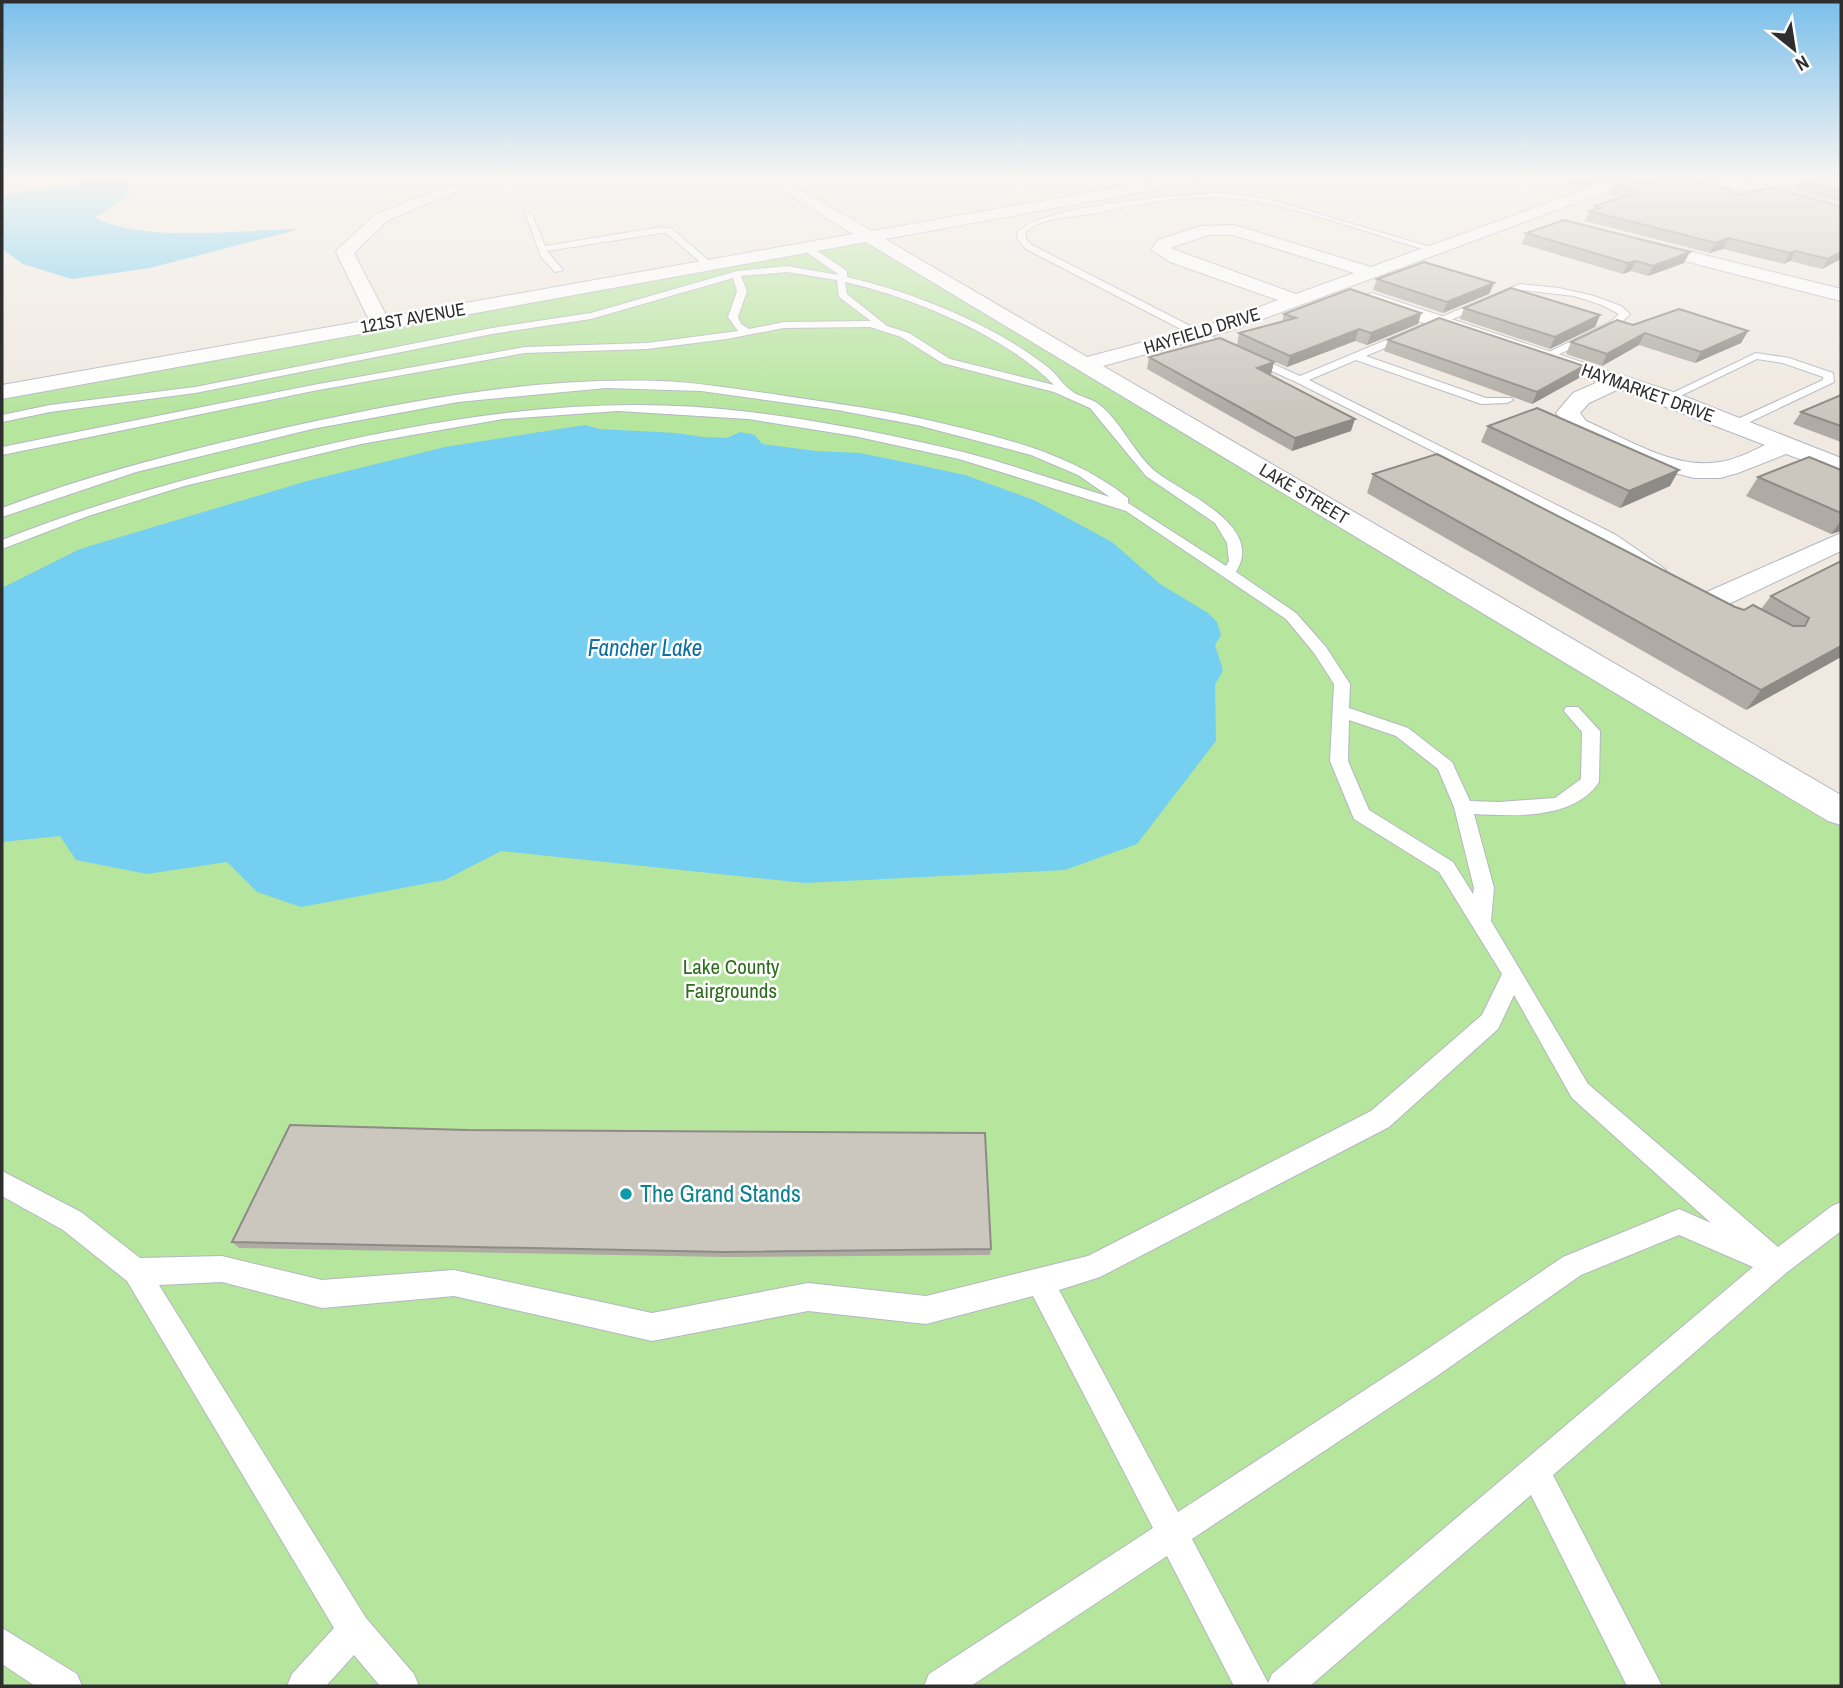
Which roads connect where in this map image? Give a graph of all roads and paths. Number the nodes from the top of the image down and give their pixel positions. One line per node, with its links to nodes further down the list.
1 (346, 255): 21 (street)
2 (544, 255): 13 (lane)
3 (697, 255): 12 (lane)
4 (761, 255): 12 (street, 121ST AVENUE)
5 (817, 255): 16 (lane)
6 (898, 255): 27 (street, LAKE STREET)
7 (1044, 255): 24 (lane)
8 (1170, 255): 19 (street)
9 (1316, 255): 14 (street)
10 (1417, 255): 14 (street, HAYFIELD DRIVE)
11 (1684, 255): 18 (street)
12 (708, 264): 21 (street, 121ST AVENUE)
13 (558, 270)
14 (1370, 272): 17 (street, HAYFIELD DRIVE)
15 (736, 276): 16 (lane); 23 (lane); 29 (lane)
16 (842, 278): 22 (lane); 34 (lane)
17 (1332, 286): 19 (street, HAYFIELD DRIVE); 20 (street, HAYMARKET DRIVE)
18 (1841, 295)
19 (1295, 300): 24 (street, HAYFIELD DRIVE)
20 (1440, 321): 25 (lane); 26 (street, HAYMARKET DRIVE); 26 (lane)
21 (381, 324): 32 (street, 121ST AVENUE)
22 (890, 330): 23 (lane); 34 (lane)
23 (747, 332): 33 (lane)
24 (1200, 335): 27 (street, HAYFIELD DRIVE); 30 (lane)
25 (1358, 357): 30 (lane); 38 (lane)
26 (1547, 357): 31 (street, HAYMARKET DRIVE)
27 (1085, 364): 56 (street, LAKE STREET)
28 (1835, 374): 37 (lane); 42 (lane)
29 (258, 377): 35 (lane); 41 (lane)
30 (1300, 380): 51 (lane)
31 (1618, 381): 37 (street, HAYMARKET DRIVE); 43 (street)
32 (2, 392)
33 (336, 394): 35 (lane); 40 (lane)
34 (1068, 394): 50 (lane)
35 (268, 397): 44 (lane)
36 (773, 397): 39 (lane); 40 (lane); 46 (lane)
37 (1668, 398): 42 (street, HAYMARKET DRIVE)
38 (1507, 400)
39 (748, 415): 46 (lane); 49 (lane)
40 (350, 417): 47 (lane)
41 (2, 419)
42 (1735, 425): 43 (street, HAYMARKET DRIVE)
43 (1786, 445): 45 (street, HAYMARKET DRIVE)
44 (2, 451)
45 (1841, 467)
46 (1131, 508): 50 (lane)
47 (2, 513)
48 (1841, 541): 52 (street)
49 (2, 545)
50 (1228, 574): 53 (lane)
51 (1670, 578)
52 (1711, 602)
53 (1341, 711): 55 (lane); 57 (lane)
54 (1572, 711): 55 (lane)
55 (1463, 807): 57 (lane)
56 (1841, 812)
57 (1479, 923): 58 (lane)
58 (1513, 974): 61 (lane); 63 (lane)
59 (2, 1183): 62 (lane)
60 (1841, 1214): 61 (lane)
61 (1777, 1264): 64 (lane); 65 (lane)
62 (136, 1272): 63 (lane); 66 (lane)
63 (1040, 1281): 65 (lane)
64 (1535, 1471): 73 (lane); 74 (lane)
65 (1173, 1534): 71 (lane); 72 (lane)
66 (354, 1630): 69 (lane); 70 (lane)
67 (2, 1645): 68 (lane)
68 (65, 1686)
69 (304, 1686)
70 (402, 1686)
71 (941, 1686)
72 (1252, 1686)
73 (1284, 1686)
74 (1645, 1686)

